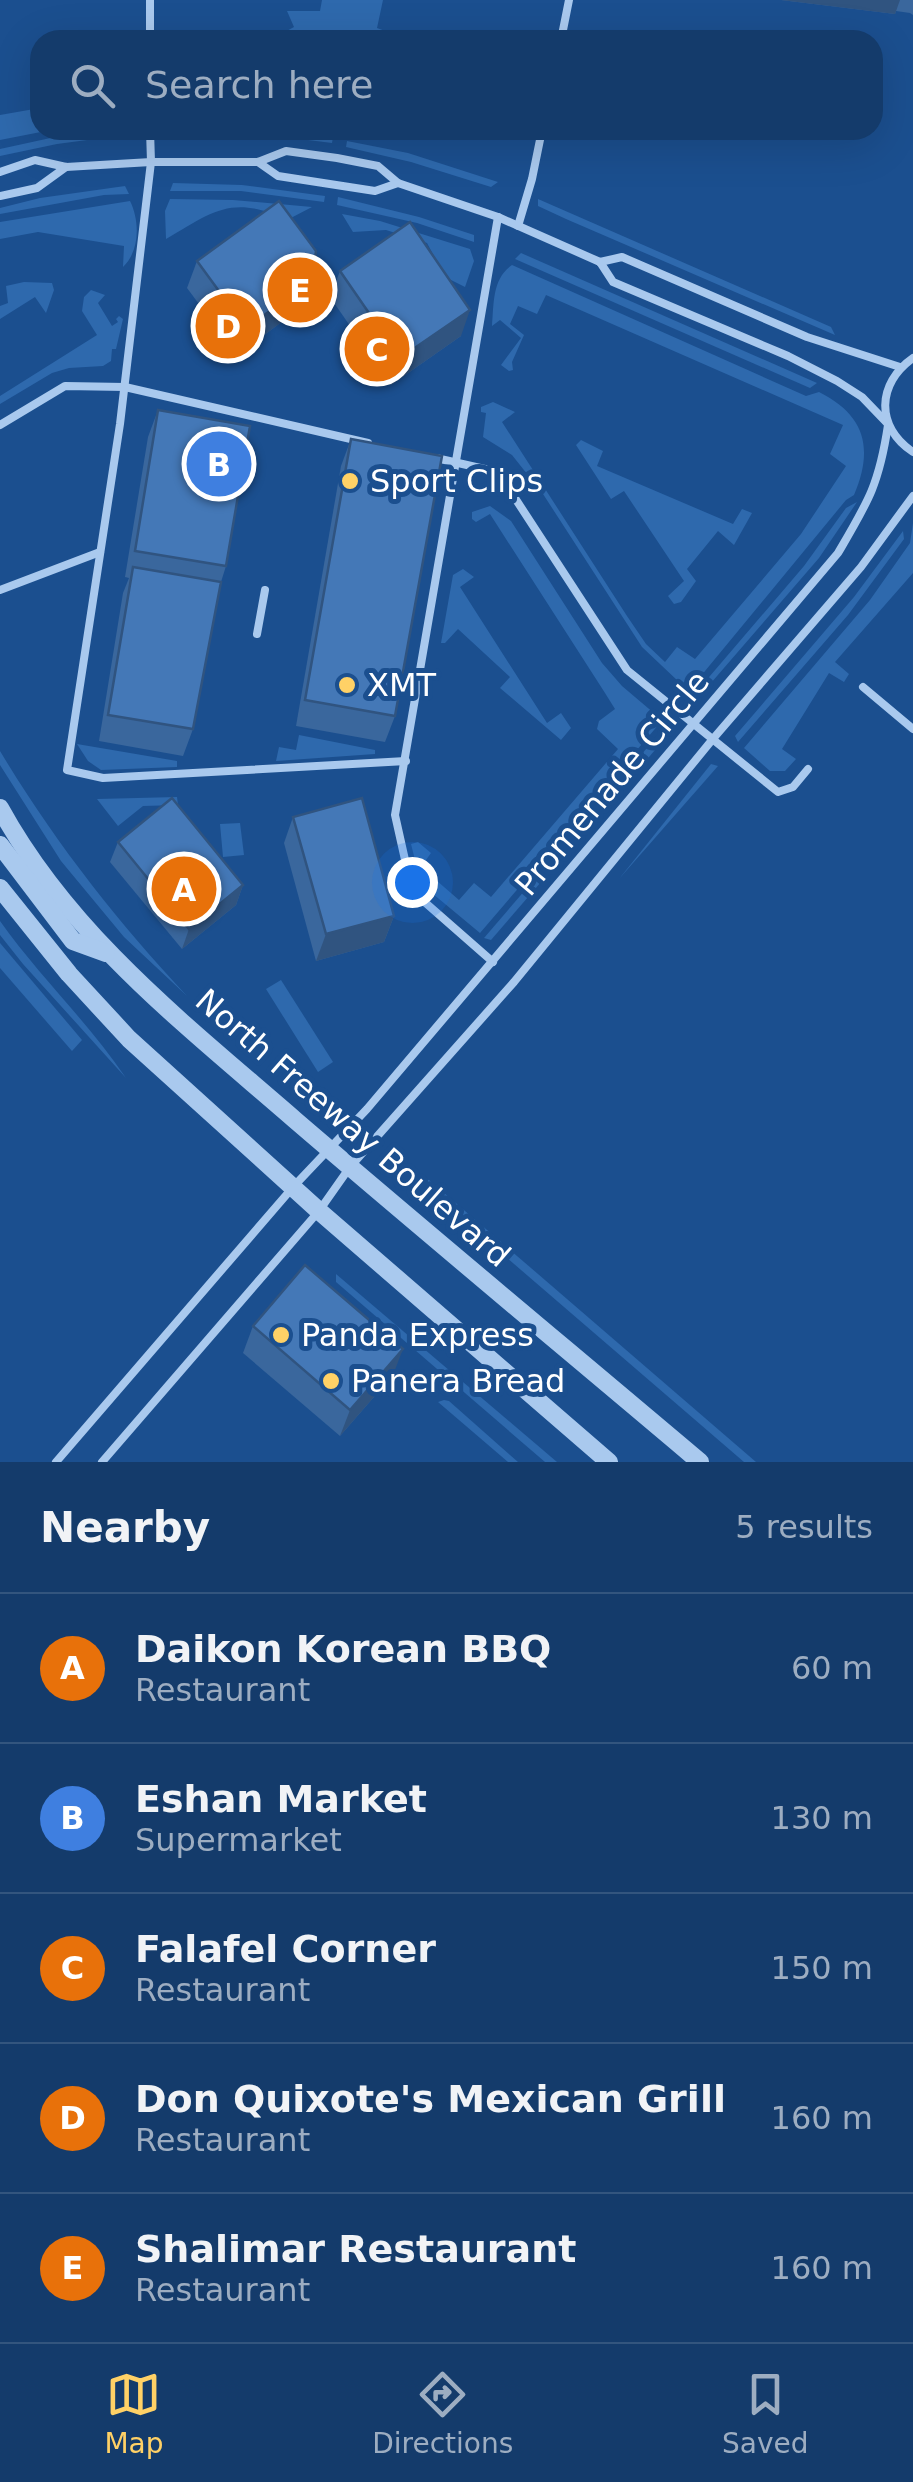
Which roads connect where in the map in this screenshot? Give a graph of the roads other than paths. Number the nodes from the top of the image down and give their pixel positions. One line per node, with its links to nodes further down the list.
1 (150, 0): 3 (lane)
2 (569, 0): 4 (lane)
3 (150, 30)
4 (562, 30)
5 (150, 140): 7 (lane)
6 (540, 140): 14 (lane)
7 (151, 162): 8 (lane); 9 (lane); 18 (lane)
8 (258, 162): 11 (lane); 11 (lane)
9 (66, 167): 10 (lane); 12 (lane)
10 (0, 172)
11 (398, 183): 13 (lane)
12 (0, 196)
13 (498, 217): 14 (lane); 24 (lane)
14 (518, 226): 15 (lane)
15 (600, 262): 17 (lane); 19 (lane)
16 (913, 358): 17 (lane)
17 (900, 367): 19 (lane, Promenade Circle)
18 (125, 386): 20 (lane); 21 (lane); 26 (lane)
19 (888, 424): 22 (lane); 31 (lane, Promenade Circle)
20 (0, 425)
21 (385, 446)
22 (913, 452)
23 (420, 454): 24 (lane)
24 (454, 462): 31 (lane); 34 (lane)
25 (913, 496): 33 (lane, Promenade Circle)
26 (100, 552): 27 (lane); 34 (lane)
27 (0, 590)
28 (264, 590): 29 (lane)
29 (257, 634)
30 (863, 687): 32 (lane)
31 (694, 725): 33 (lane); 40 (lane, Promenade Circle)
32 (913, 729)
33 (712, 740): 35 (lane); 42 (lane, Promenade Circle)
34 (406, 761): 40 (lane)
35 (808, 769)
36 (0, 808): 39 (street, North Freeway Boulevard)
37 (0, 845): 39 (street)
38 (0, 888): 43 (street)
39 (107, 954): 41 (street, North Freeway Boulevard)
40 (493, 962): 41 (lane, Promenade Circle)
41 (331, 1150): 42 (street, North Freeway Boulevard); 43 (lane, Promenade Circle)
42 (350, 1167): 44 (lane, Promenade Circle); 48 (street, North Freeway Boulevard)
43 (294, 1186): 44 (street); 45 (lane, Promenade Circle)
44 (319, 1211): 46 (lane, Promenade Circle); 47 (street)
45 (56, 1462)
46 (102, 1462)
47 (609, 1462)
48 (700, 1462)

